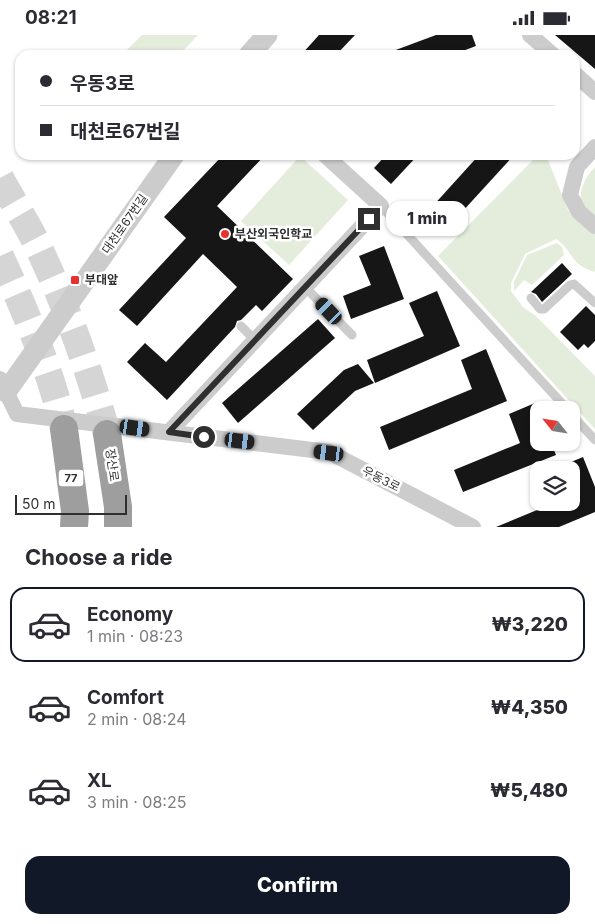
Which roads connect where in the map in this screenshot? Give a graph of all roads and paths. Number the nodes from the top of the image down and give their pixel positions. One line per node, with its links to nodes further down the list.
1 (267, 35): 3 (street)
2 (530, 35): 4 (street)
3 (254, 50)
4 (547, 50)
5 (580, 78): 6 (street)
6 (595, 92)
7 (595, 147): 11 (street)
8 (170, 160): 18 (street, 대천로67번길)
9 (331, 160): 10 (street)
10 (382, 206): 12 (street); 19 (lane)
11 (595, 227)
12 (305, 287): 16 (lane); 17 (street)
13 (531, 298): 14 (lane)
14 (595, 303)
15 (241, 326): 17 (lane)
16 (352, 335)
17 (255, 340): 22 (street)
18 (2, 388): 22 (street, 우동3로)
19 (560, 401)
20 (580, 424): 24 (lane)
21 (64, 429): 25 (highway, 77)
22 (169, 432): 27 (street, 우동3로)
23 (107, 434): 26 (highway, 장산로)
24 (595, 440)
25 (74, 527)
26 (118, 527)
27 (473, 527)

